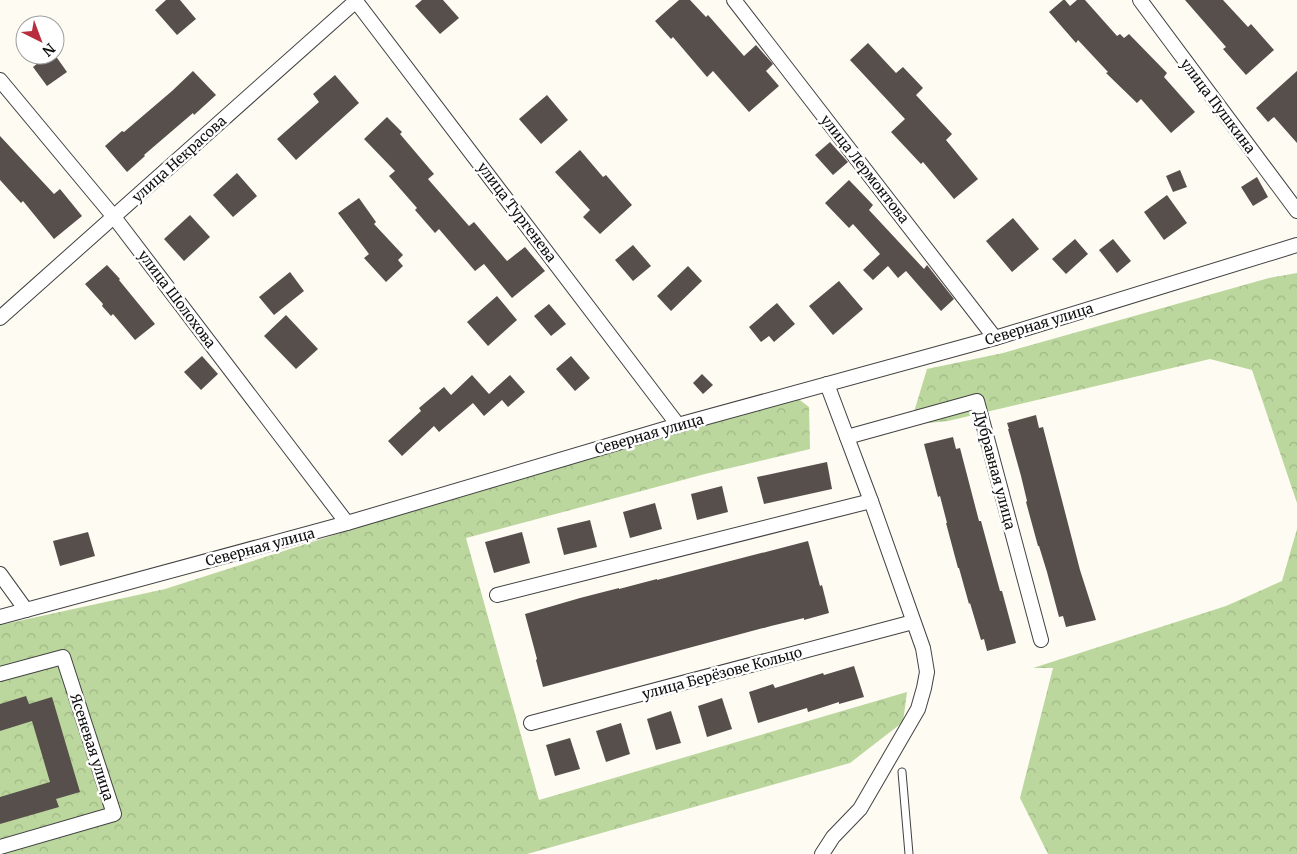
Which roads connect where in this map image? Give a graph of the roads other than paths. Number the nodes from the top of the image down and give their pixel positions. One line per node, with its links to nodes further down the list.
1 (356, 0): 6 (street, улица Некрасова); 11 (street, улица Тургенева)
2 (734, 0): 9 (street, улица Лермонтова)
3 (1140, 0): 5 (street, улица Пушкина)
4 (0, 80): 6 (street, улица Шолохова)
5 (1297, 211)
6 (114, 217): 8 (street, улица Некрасова); 14 (street, улица Шолохова)
7 (1297, 245): 9 (street, Северная улица)
8 (0, 318)
9 (995, 338): 10 (street, Северная улица)
10 (827, 384): 11 (street, Северная улица); 12 (street)
11 (678, 425): 14 (street, Северная улица)
12 (847, 437): 13 (street); 20 (street, Дубравная улица)
13 (871, 502): 16 (street); 19 (street)
14 (347, 523): 17 (street, Северная улица)
15 (0, 574): 17 (street)
16 (497, 595)
17 (26, 610): 18 (street, Северная улица)
18 (0, 617)
19 (913, 622): 22 (street, улица Берёзове Кольцо); 25 (street)
20 (1041, 640)
21 (0, 674): 24 (street, Ясеневая улица)
22 (531, 723)
23 (902, 772): 26 (lane)
24 (0, 847)
25 (822, 854)
26 (909, 854)

